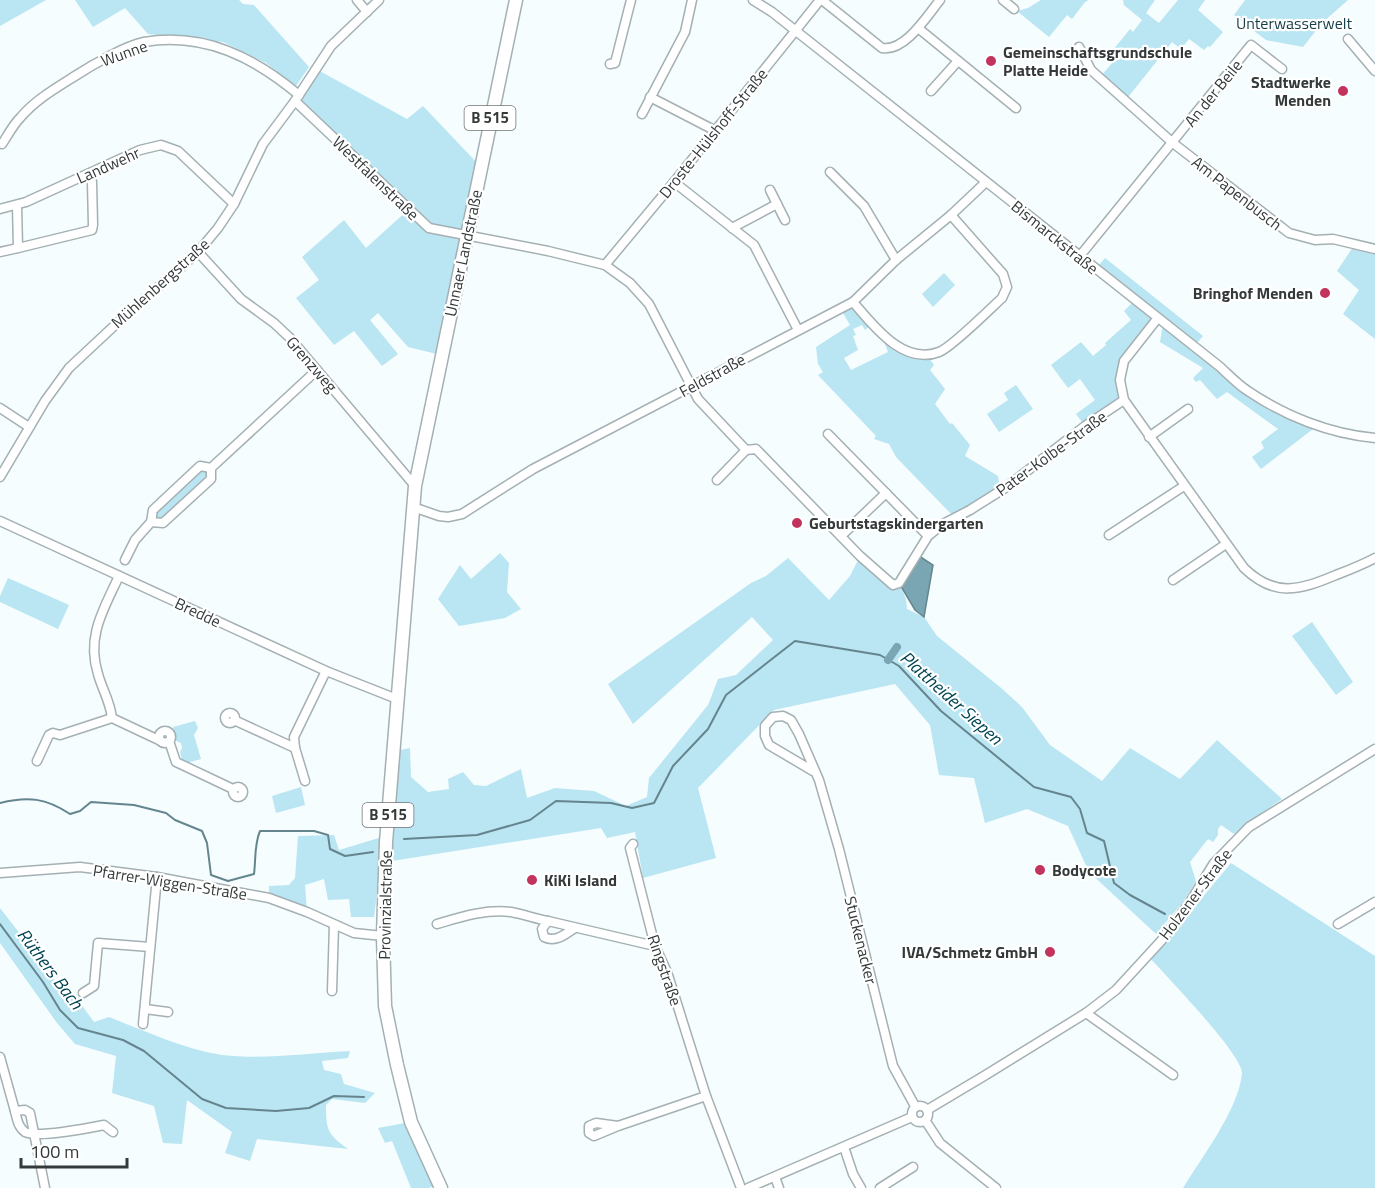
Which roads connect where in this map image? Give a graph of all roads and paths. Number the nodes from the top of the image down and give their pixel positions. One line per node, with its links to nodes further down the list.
1 (357, 0): 11 (street)
2 (379, 0): 11 (street, Mühlenbergstraße)
3 (516, 0): 40 (main road, Unnaer Landstraße / B 515)
4 (631, 0): 17 (street)
5 (692, 0): 21 (street)
6 (753, 0): 13 (street, Bismarckstraße)
7 (821, 0): 12 (street); 13 (street, Droste-Hülshoff-Straße)
8 (940, 0): 12 (street)
9 (1003, 0): 10 (street)
10 (1014, 9)
11 (367, 12): 22 (street, Mühlenbergstraße)
12 (918, 28): 16 (street)
13 (795, 30): 25 (street, Droste-Hülshoff-Straße); 31 (street, Bismarckstraße)
14 (1348, 39): 19 (street)
15 (1079, 48): 26 (street, Am Papenbusch)
16 (958, 61): 20 (street); 23 (street)
17 (610, 64)
18 (1282, 69): 26 (street, An der Beile)
19 (1375, 71)
20 (931, 91)
21 (650, 97): 24 (street); 25 (street)
22 (298, 98): 27 (street, Wunne); 33 (street, Mühlenbergstraße); 40 (street, Westfalenstraße)
23 (1016, 108)
24 (642, 114)
25 (714, 130): 30 (street, Droste-Hülshoff-Straße)
26 (1173, 143): 42 (street, Am Papenbusch); 45 (street)
27 (2, 144)
28 (830, 172): 46 (street)
29 (90, 173): 33 (street, Landwehr); 35 (street, Landwehr); 41 (street)
30 (675, 182): 39 (street); 47 (street, Droste-Hülshoff-Straße)
31 (986, 182): 37 (street, Feldstraße); 45 (street, Bismarckstraße)
32 (770, 190): 34 (street)
33 (234, 204): 44 (street, Mühlenbergstraße)
34 (777, 204): 38 (street); 39 (street)
35 (17, 206): 36 (street, Landwehr); 41 (street)
36 (0, 209)
37 (951, 215): 46 (street, Feldstraße); 48 (street)
38 (785, 220)
39 (732, 228): 50 (street)
40 (467, 236): 47 (street, Pater-Kolbe-Straße); 64 (main road, Unnaer Landstraße / B 515)
41 (18, 248): 43 (street)
42 (1375, 249)
43 (0, 252)
44 (198, 252): 51 (street, Grenzweg); 56 (street, Mühlenbergstraße)
45 (1079, 257): 49 (street, Bismarckstraße)
46 (896, 260): 48 (street, Feldstraße)
47 (605, 265): 52 (street, Pater-Kolbe-Straße)
48 (853, 302): 50 (street, Feldstraße)
49 (1157, 319): 53 (street); 59 (street, Bismarckstraße)
50 (798, 330): 52 (street, Feldstraße)
51 (317, 370): 61 (street); 64 (street, Grenzweg)
52 (691, 387): 60 (street, Pater-Kolbe-Straße); 67 (street, Feldstraße)
53 (1124, 400): 58 (street); 72 (street, Pater-Kolbe-Straße)
54 (0, 408): 56 (street)
55 (1188, 409): 58 (street)
56 (29, 427): 62 (street, Mühlenbergstraße)
57 (828, 434): 66 (street)
58 (1149, 437): 65 (street)
59 (1375, 438)
60 (746, 450): 63 (street); 71 (street, Pater-Kolbe-Straße)
61 (211, 468): 69 (street); 69 (street)
62 (0, 477)
63 (717, 480)
64 (415, 486): 67 (main road, Unnaer Landstraße / B 515)
65 (1184, 486): 70 (street); 73 (street)
66 (886, 493): 71 (street); 72 (street)
67 (413, 507): 79 (main road, Provinzialstraße / B 515)
68 (0, 521): 76 (street, Bredde)
69 (151, 522): 75 (street)
70 (1109, 535)
71 (841, 536): 72 (street, Pater-Kolbe-Straße)
72 (928, 536)
73 (1226, 544): 74 (street); 77 (street)
74 (1375, 558)
75 (125, 560)
76 (119, 576): 78 (street, Bredde); 80 (street)
77 (1173, 580)
78 (326, 671): 79 (street, Bredde); 82 (street)
79 (397, 699): 97 (main road, Provinzialstraße / B 515)
80 (112, 718): 84 (street); 87 (street)
81 (234, 720): 82 (street)
82 (295, 748): 86 (street)
83 (1375, 750): 104 (street, Holzener Straße)
84 (37, 761)
85 (813, 771): 85 (street, Stuckenacker); 109 (street, Stuckenacker)
86 (305, 781)
87 (233, 789)
88 (633, 844): 98 (street, Ringstraße)
89 (0, 873): 90 (street, Pfarrer-Wiggen-Straße)
90 (157, 876): 95 (street, Pfarrer-Wiggen-Straße); 99 (street)
91 (1375, 902): 94 (street)
92 (548, 921): 93 (street); 96 (street); 96 (street)
93 (437, 924)
94 (1338, 924)
95 (334, 925): 97 (street, Pfarrer-Wiggen-Straße); 100 (street)
96 (575, 928): 98 (street)
97 (383, 936): 120 (main road, Provinzialstraße / B 515)
98 (655, 946): 108 (street, Ringstraße)
99 (150, 947): 101 (street); 102 (street)
100 (332, 991)
101 (83, 993)
102 (145, 1009): 103 (street); 105 (street)
103 (168, 1012)
104 (1086, 1013): 107 (street); 110 (street, Holzener Straße)
105 (143, 1024)
106 (0, 1057): 111 (street)
107 (1173, 1075)
108 (706, 1096): 114 (street); 122 (street, Ringstraße)
109 (915, 1106): 110 (street); 112 (street)
110 (927, 1110): 113 (street)
111 (15, 1112): 116 (street); 116 (street)
112 (912, 1117): 113 (street); 117 (street)
113 (925, 1120): 127 (street)
114 (618, 1126)
115 (113, 1131): 116 (street)
116 (35, 1135): 121 (street)
117 (844, 1147): 119 (street); 125 (street)
118 (913, 1167): 126 (street)
119 (775, 1177): 123 (street); 124 (street)
120 (436, 1187)
121 (45, 1188)
122 (741, 1188)
123 (748, 1188)
124 (779, 1188)
125 (861, 1188)
126 (880, 1188)
127 (996, 1188)

